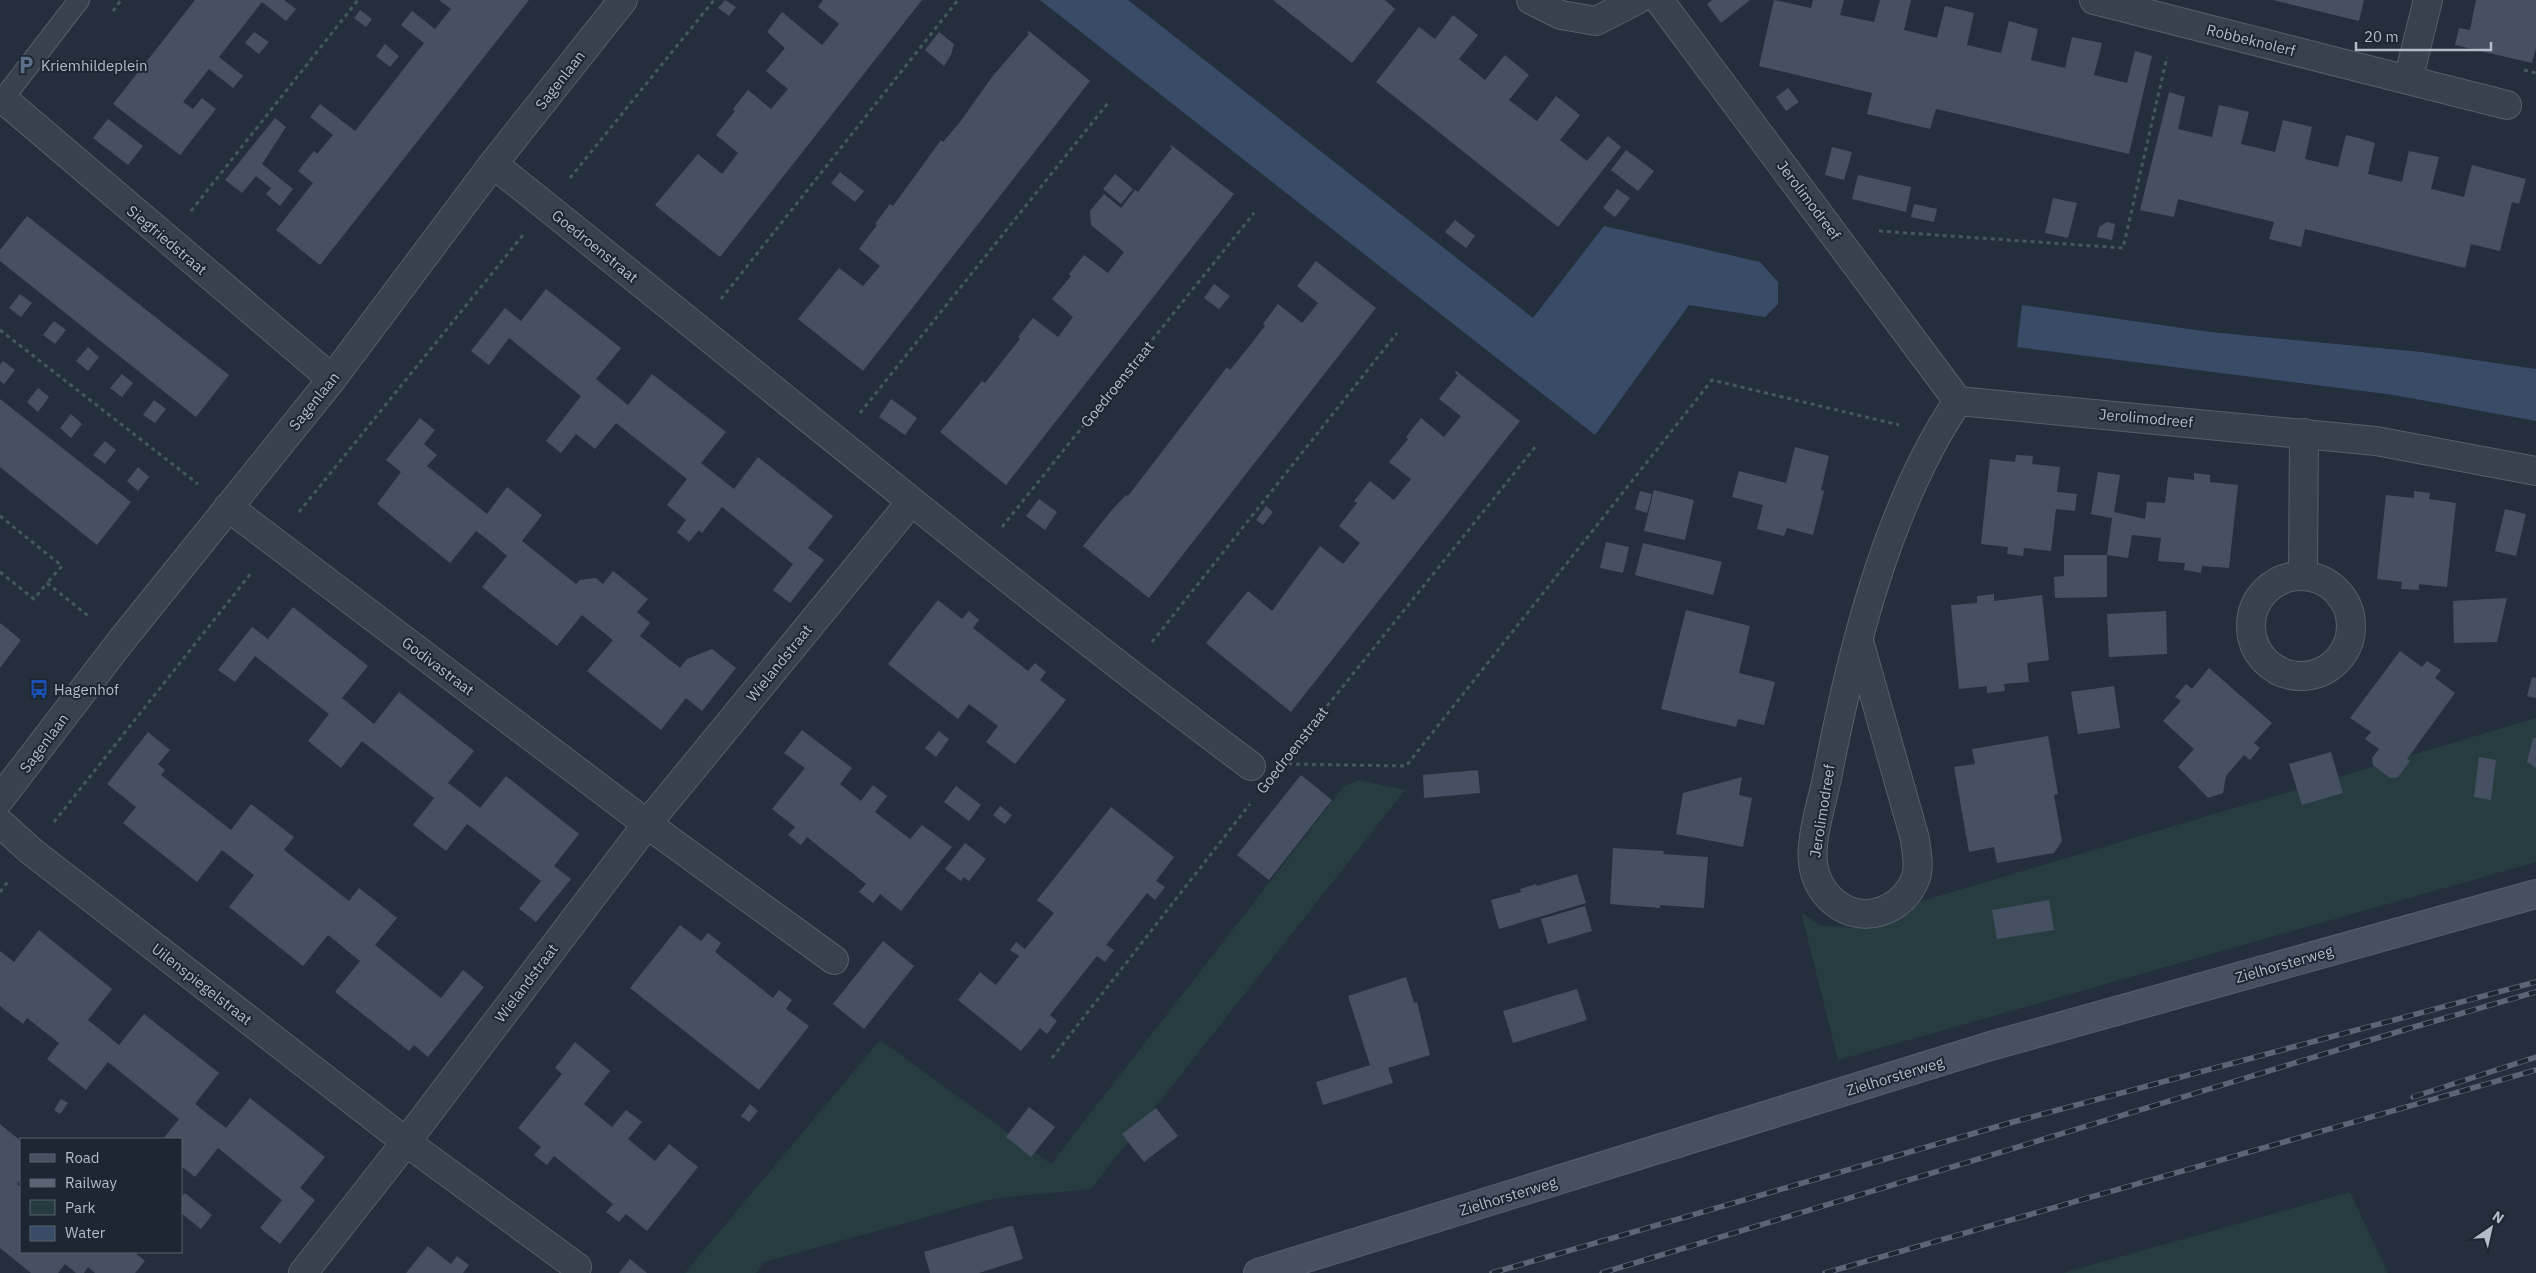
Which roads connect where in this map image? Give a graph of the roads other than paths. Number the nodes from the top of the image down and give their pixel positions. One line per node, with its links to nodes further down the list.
1 (79, 0): 9 (lane)
2 (623, 0): 11 (street, Sagenlaan)
3 (1531, 0): 4 (street)
4 (1637, 0)
5 (1659, 0): 13 (street, Jerolimodreef)
6 (2094, 0): 8 (street, Robbeknolerf)
7 (2428, 0): 8 (street)
8 (2408, 80): 10 (street, Robbeknolerf)
9 (1, 98): 12 (street, Siegfriedstraat)
10 (2507, 106)
11 (494, 164): 12 (street, Sagenlaan); 16 (street, Goedroenstraat)
12 (332, 379): 17 (street, Sagenlaan)
13 (1958, 401): 14 (street, Jerolimodreef); 19 (street, Jerolimodreef)
14 (2304, 433): 15 (street, Jerolimodreef); 18 (street)
15 (2536, 471)
16 (911, 502): 20 (street, Goedroenstraat); 23 (street, Wielandstraat)
17 (228, 508): 21 (street, Sagenlaan); 23 (street, Godivastraat)
18 (2303, 576)
19 (1859, 641): 19 (street, Jerolimodreef)
20 (1251, 766)
21 (0, 799)
22 (0, 823): 26 (street, Uilenspiegelstraat)
23 (647, 824): 25 (street); 26 (street, Wielandstraat)
24 (2536, 894): 29 (main road, Zielhorsterweg)
25 (834, 960)
26 (406, 1142): 27 (street); 28 (street, Wielandstraat)
27 (577, 1267)
28 (303, 1273)
29 (1258, 1273)

